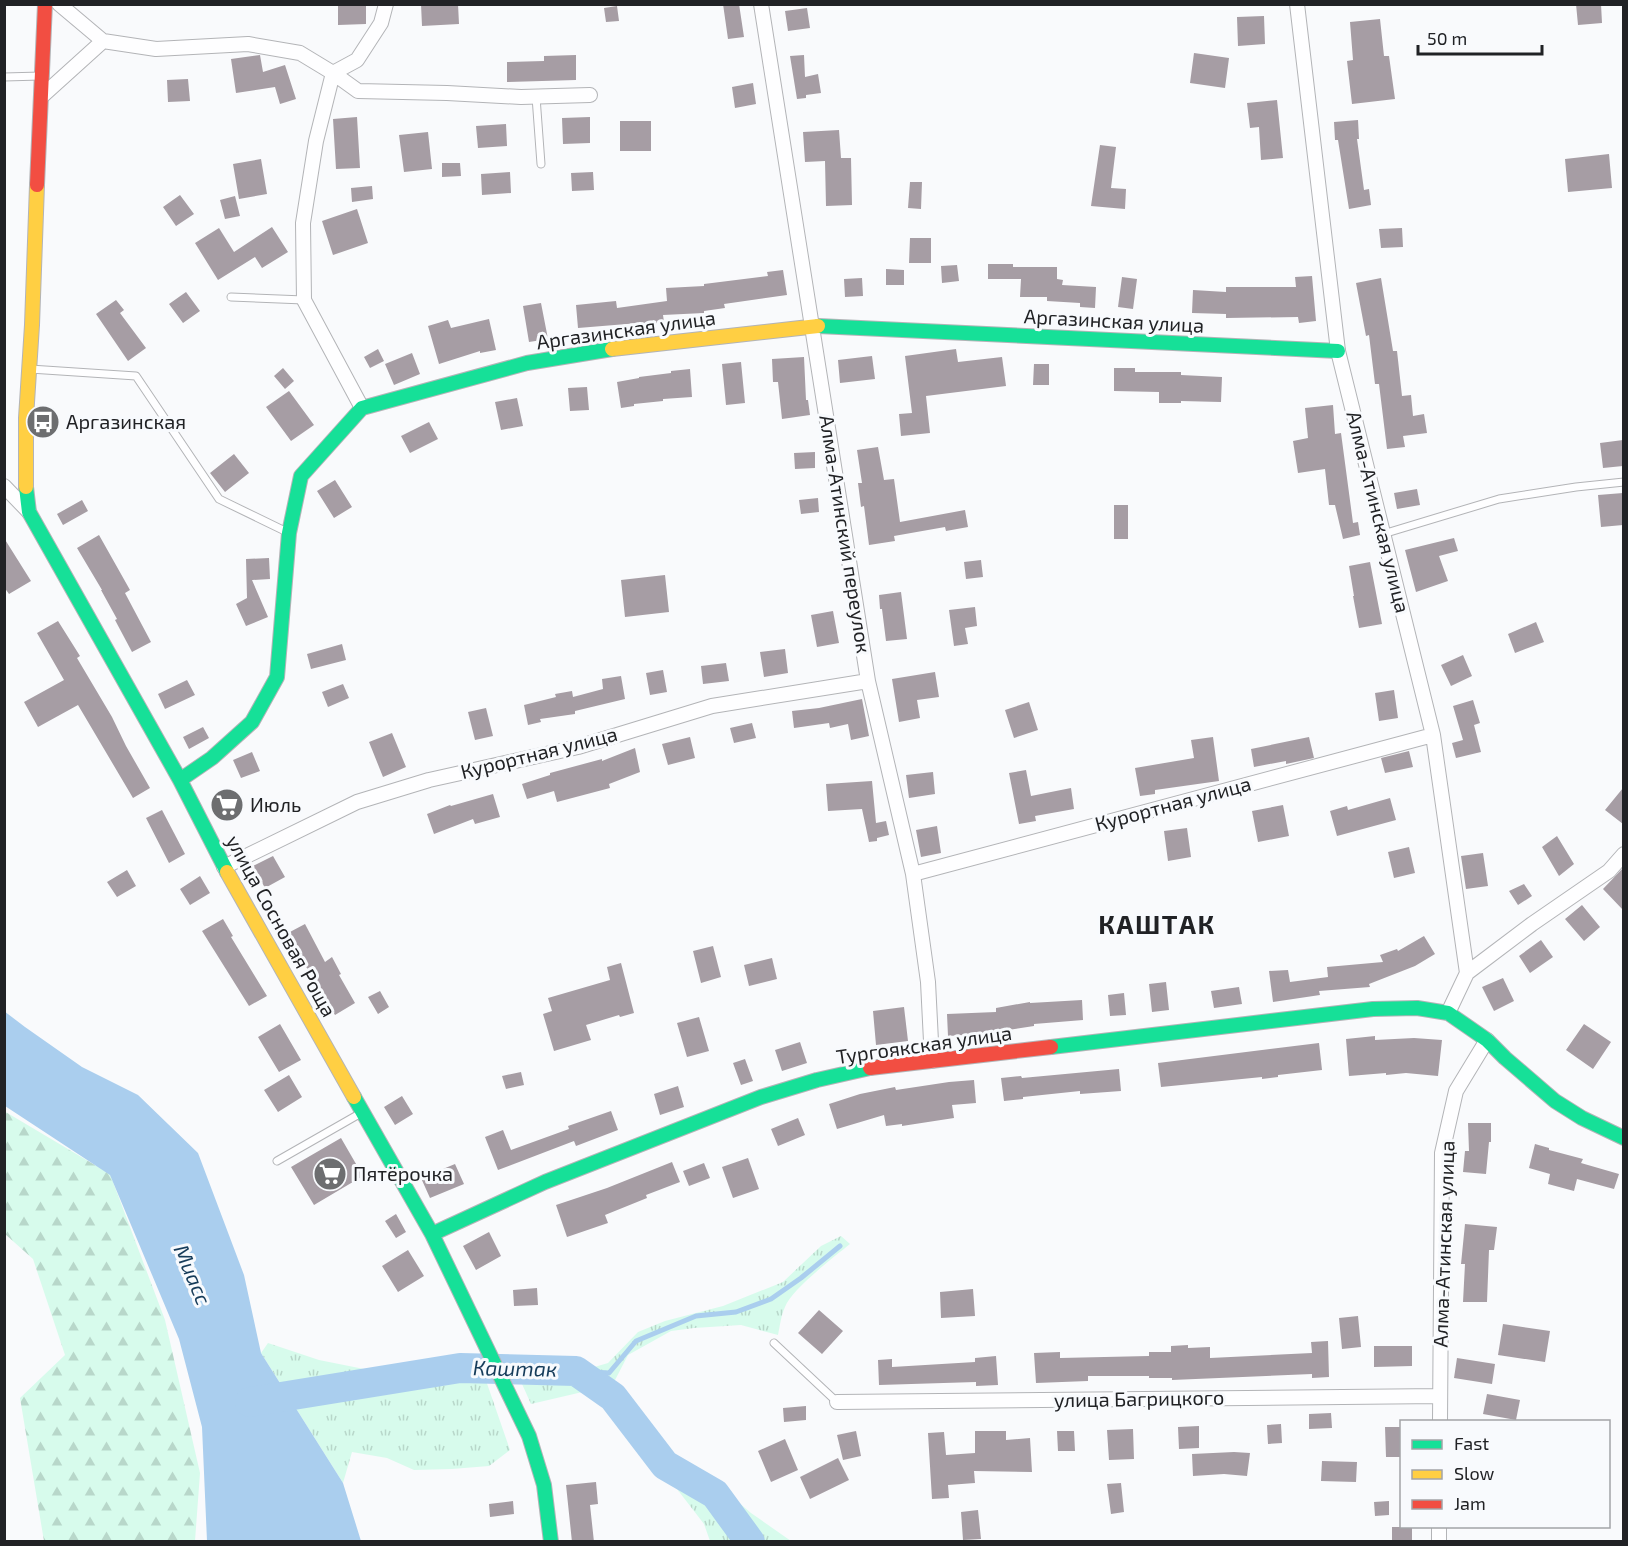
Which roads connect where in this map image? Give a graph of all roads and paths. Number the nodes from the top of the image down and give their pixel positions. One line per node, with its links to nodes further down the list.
1 (45, 4): 8 (main road, улица Сосновая Роща)
2 (59, 4): 6 (street)
3 (386, 4): 7 (street)
4 (761, 4): 16 (street, Алма-Атинский переулок)
5 (1297, 4): 17 (street, Алма-Атинская улица)
6 (103, 41): 7 (street); 11 (street)
7 (333, 74): 12 (street); 15 (street)
8 (41, 76): 9 (lane); 11 (main road, улица Сосновая Роща)
9 (4, 77)
10 (590, 95): 12 (street)
11 (41, 97): 18 (main road, улица Сосновая Роща)
12 (536, 97): 13 (lane)
13 (542, 164)
14 (231, 297): 15 (lane)
15 (304, 300): 19 (street)
16 (813, 326): 17 (main road, Аргазинская улица); 19 (main road, Аргазинская улица); 25 (street, Алма-Атинский переулок)
17 (1338, 351): 24 (street, Алма-Атинская улица)
18 (30, 369): 22 (main road, улица Сосновая Роща); 23 (lane)
19 (362, 408): 23 (main road)
20 (1623, 482): 24 (lane)
21 (4, 486): 22 (street)
22 (29, 512): 27 (main road, улица Сосновая Роща)
23 (289, 533): 27 (main road)
24 (1383, 534): 26 (street, Алма-Атинская улица)
25 (868, 681): 29 (street, Курортная улица); 30 (street, Алма-Атинский переулок)
26 (1433, 735): 30 (street, Курортная улица); 31 (street, Алма-Атинская улица)
27 (180, 780): 29 (main road, улица Сосновая Роща)
28 (1623, 854): 31 (street)
29 (224, 867): 35 (main road, улица Сосновая Роща)
30 (913, 874): 34 (street, Алма-Атинский переулок)
31 (1467, 973): 32 (street)
32 (1448, 1013): 33 (main road); 34 (main road, Тургоякская улица)
33 (1487, 1040): 36 (main road); 40 (street, Алма-Атинская улица)
34 (932, 1061): 38 (main road, Тургоякская улица)
35 (363, 1112): 37 (lane); 38 (main road, улица Сосновая Роща)
36 (1623, 1138)
37 (277, 1161)
38 (432, 1234): 43 (main road, улица Сосновая Роща)
39 (774, 1343): 41 (lane)
40 (1440, 1396): 41 (street, улица Багрицкого); 42 (street, Алма-Атинская улица)
41 (837, 1402)
42 (1440, 1420)
43 (551, 1542)

